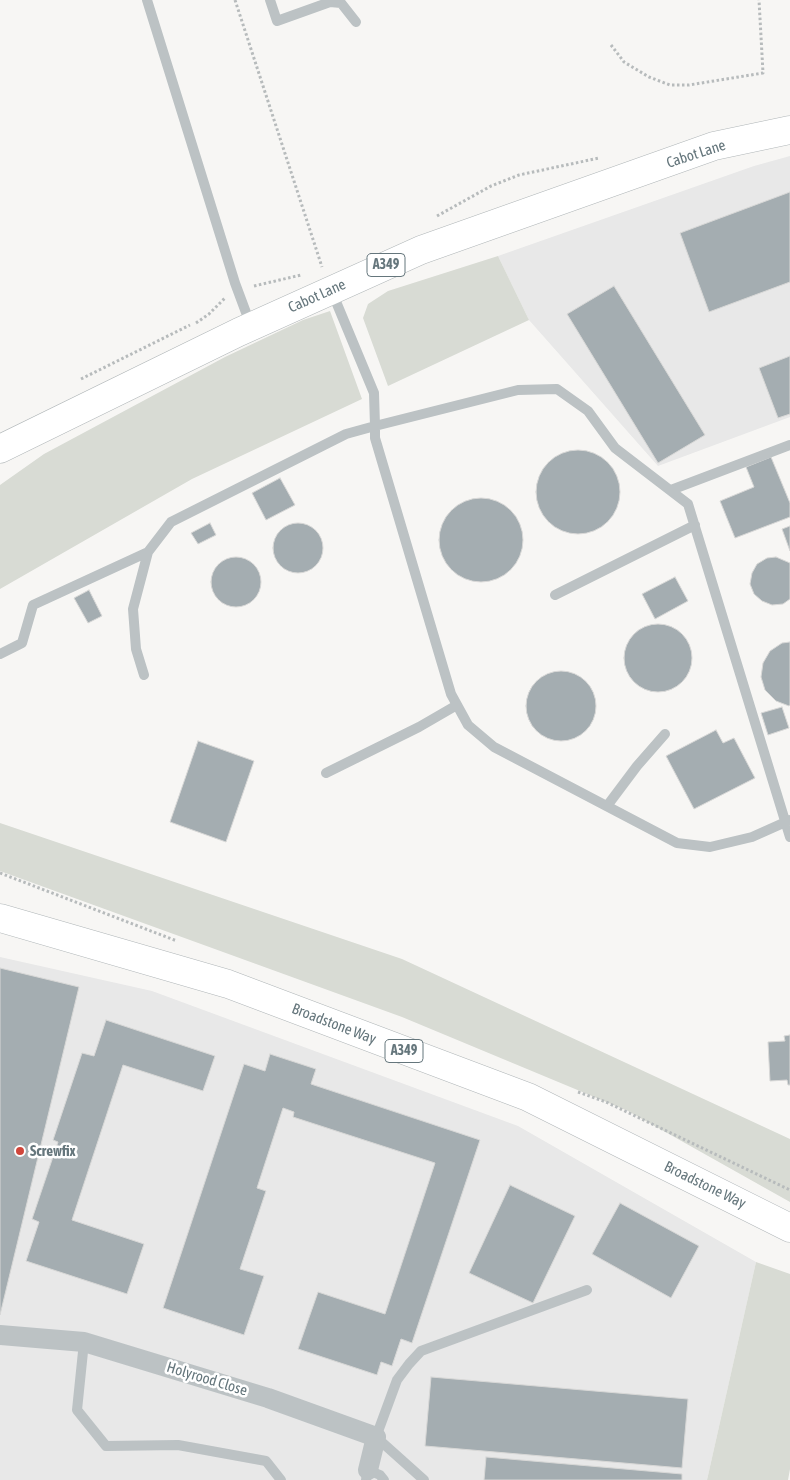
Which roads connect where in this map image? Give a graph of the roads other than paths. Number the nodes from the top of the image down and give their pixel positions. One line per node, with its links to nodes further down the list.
1 (147, 0): 7 (lane)
2 (270, 0): 3 (lane)
3 (330, 1): 4 (lane)
4 (356, 22)
5 (790, 130): 6 (main road, Cabot Lane / A349)
6 (323, 276): 7 (main road, Cabot Lane / A349); 8 (lane)
7 (251, 327): 10 (main road, Cabot Lane / A349)
8 (375, 426): 11 (lane); 13 (lane); 17 (lane)
9 (790, 444): 11 (lane)
10 (0, 449)
11 (671, 490): 12 (lane)
12 (695, 525): 14 (lane); 21 (lane)
13 (148, 552): 15 (lane); 16 (lane)
14 (555, 594)
15 (0, 654)
16 (144, 675)
17 (457, 705): 19 (lane); 20 (lane)
18 (665, 734): 20 (lane)
19 (326, 773)
20 (607, 806): 21 (lane)
21 (788, 821): 22 (lane)
22 (790, 838)
23 (0, 918): 24 (main road, Broadstone Way / A349)
24 (790, 1228)
25 (587, 1290): 28 (lane)
26 (0, 1335): 27 (street, Holyrood Close)
27 (84, 1342): 28 (street, Holyrood Close); 30 (lane)
28 (376, 1437): 29 (street); 31 (lane)
29 (373, 1477)
30 (281, 1480)
31 (424, 1480)

